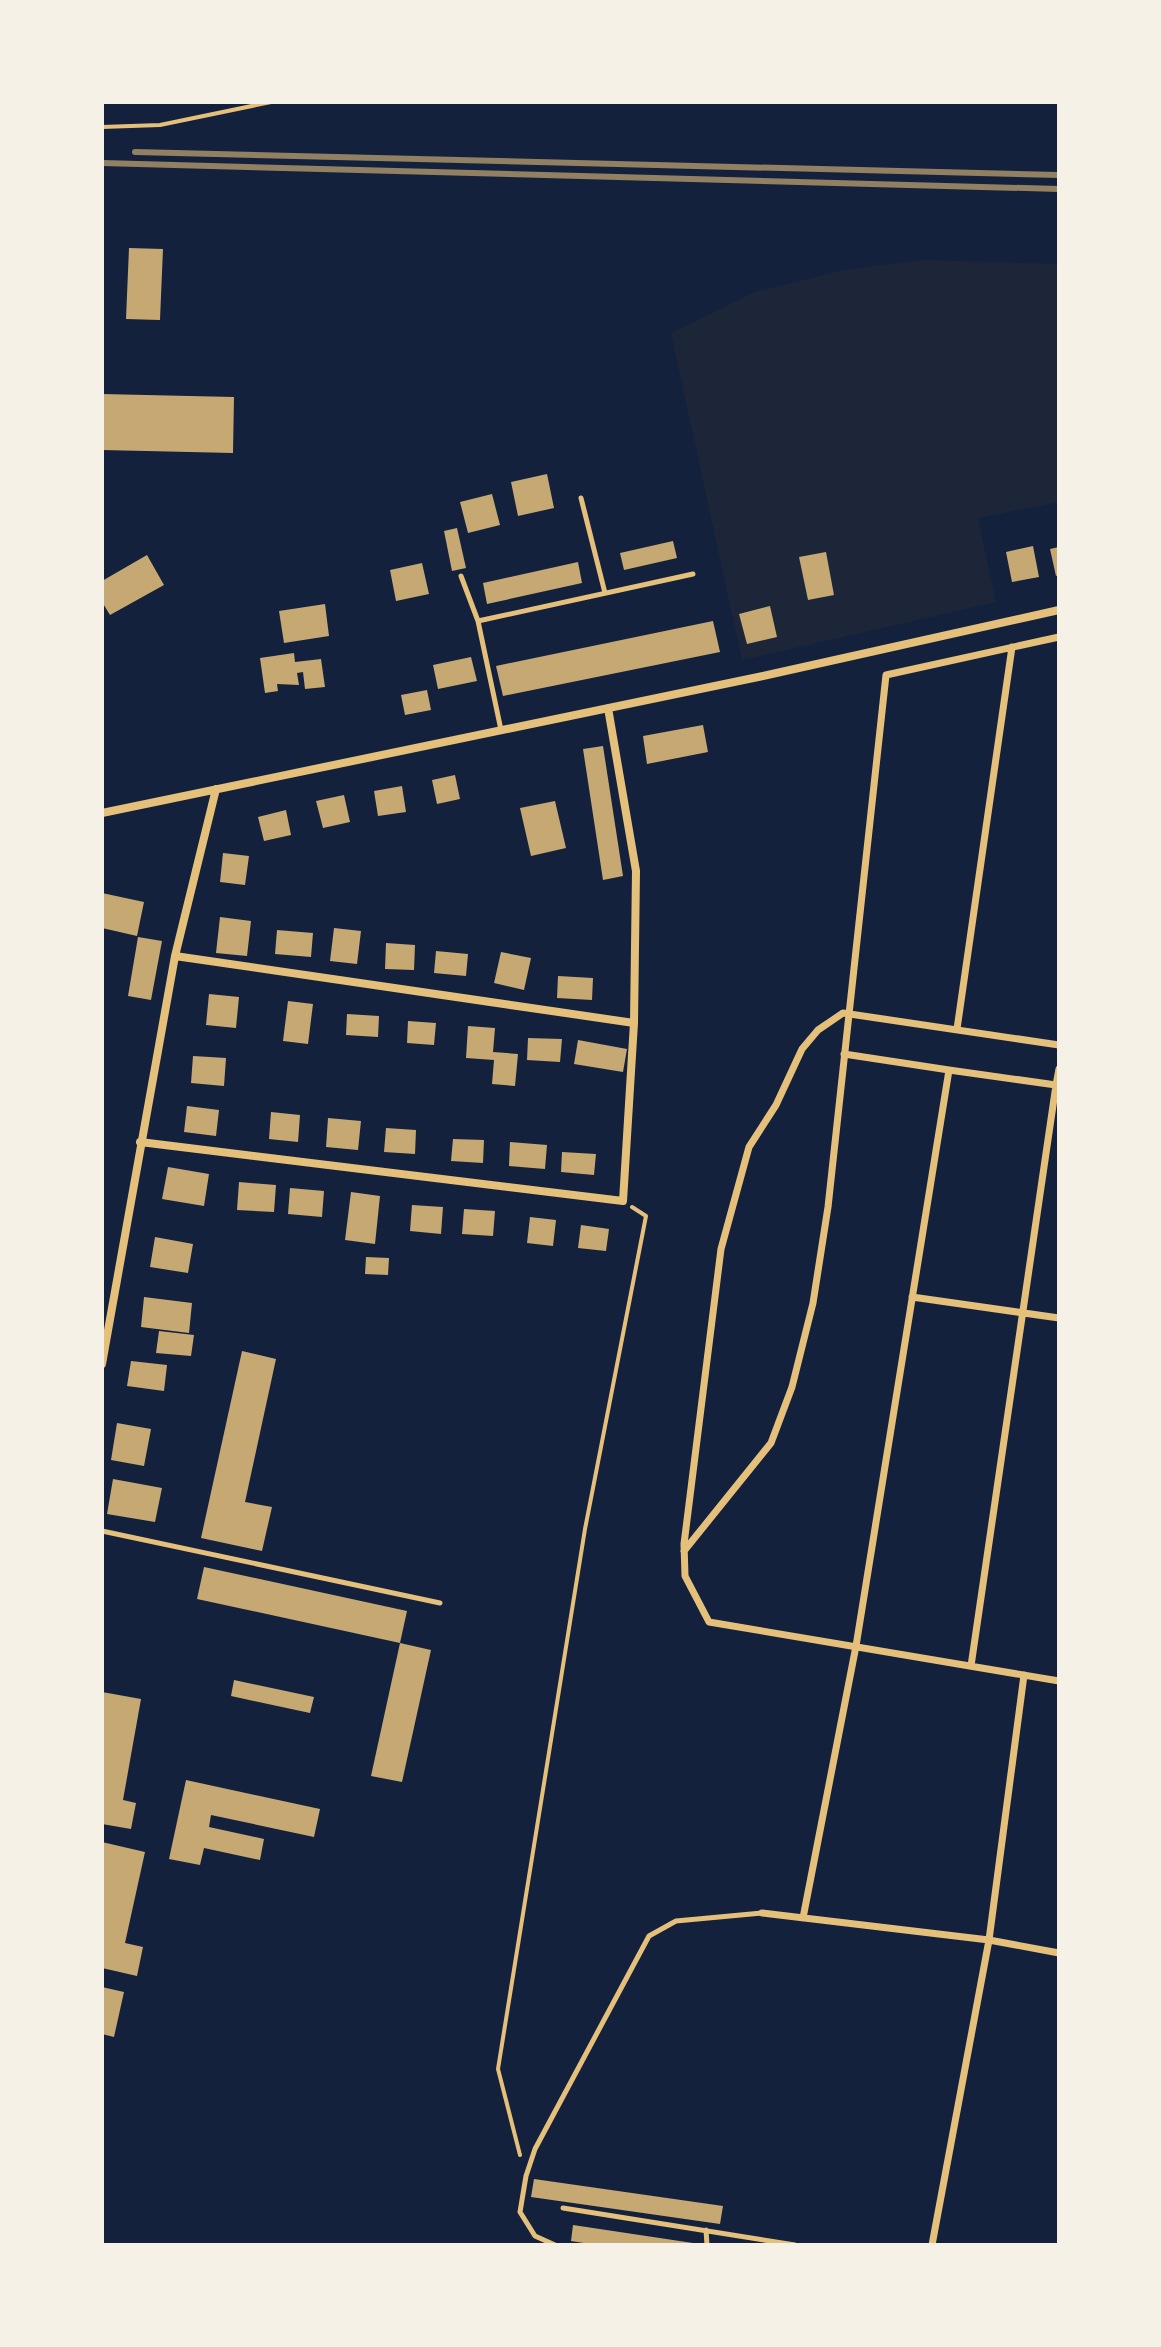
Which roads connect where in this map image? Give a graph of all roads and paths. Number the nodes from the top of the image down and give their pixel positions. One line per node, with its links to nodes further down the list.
1 (271, 102): 2 (path)
2 (102, 127)
3 (581, 498): 6 (lane)
4 (693, 574): 6 (lane)
5 (461, 576): 8 (lane)
6 (605, 593): 8 (lane)
7 (1059, 610): 11 (street)
8 (478, 621): 12 (lane)
9 (1059, 637): 10 (street)
10 (1012, 647): 16 (street); 18 (street)
11 (608, 708): 12 (street); 17 (street)
12 (501, 730): 13 (street)
13 (216, 789): 14 (street); 15 (street)
14 (102, 813)
15 (175, 956): 17 (street); 24 (street)
16 (849, 1013): 18 (street); 20 (street); 31 (street)
17 (634, 1023): 25 (street)
18 (957, 1029): 19 (street)
19 (1059, 1045)
20 (844, 1054): 22 (street); 31 (street)
21 (1059, 1069): 23 (street)
22 (949, 1070): 23 (street); 26 (street)
23 (1056, 1085): 27 (street)
24 (140, 1142): 25 (street); 29 (street)
25 (623, 1201): 41 (path)
26 (912, 1297): 27 (street); 33 (street)
27 (1022, 1314): 28 (street); 34 (street)
28 (1059, 1318)
29 (102, 1364)
30 (102, 1531): 32 (lane)
31 (684, 1551): 33 (street)
32 (440, 1603)
33 (856, 1646): 34 (street); 38 (street)
34 (971, 1666): 35 (street)
35 (1024, 1675): 36 (street); 39 (street)
36 (1059, 1681)
37 (762, 1913): 38 (street); 41 (lane)
38 (803, 1918): 39 (street)
39 (989, 1940): 40 (street); 47 (street)
40 (1059, 1953)
41 (526, 2176): 44 (lane)
42 (563, 2208): 43 (lane)
43 (706, 2230): 45 (lane); 46 (lane)
44 (555, 2245)
45 (707, 2245)
46 (795, 2245)
47 (932, 2245)

